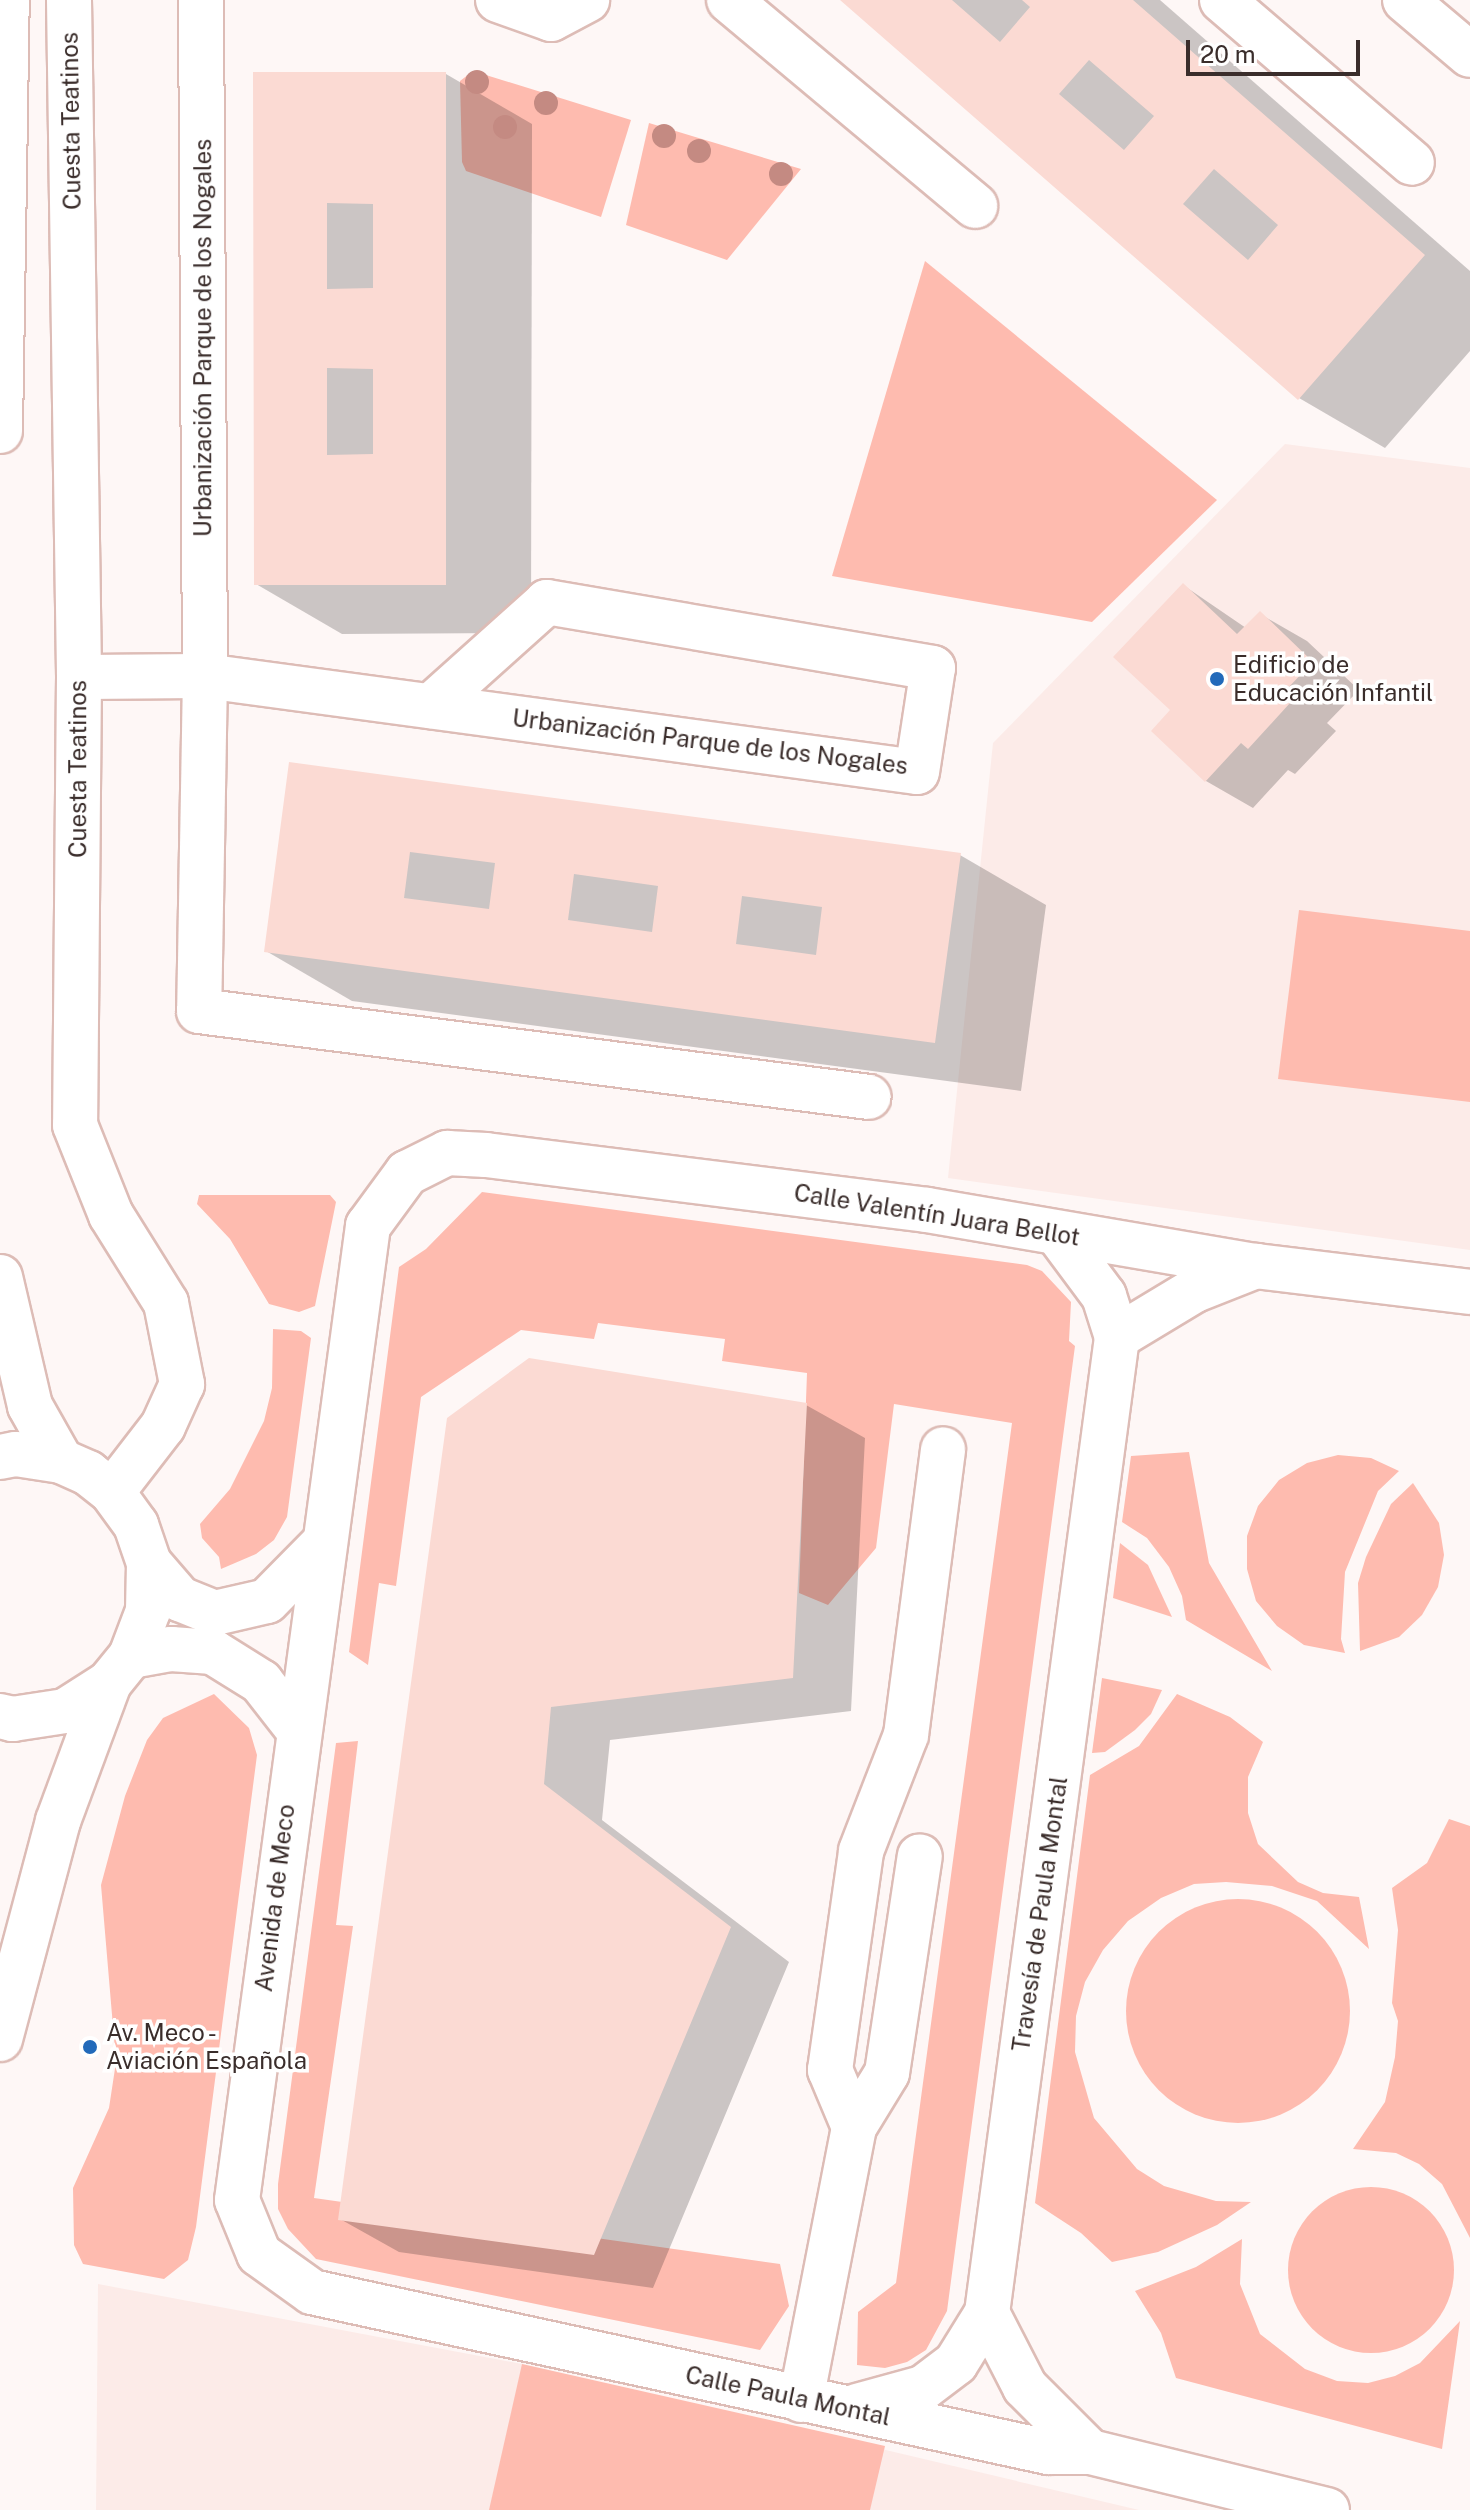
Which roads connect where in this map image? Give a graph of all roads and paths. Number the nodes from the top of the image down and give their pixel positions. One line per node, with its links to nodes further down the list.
1 (7, 0): 12 (street)
2 (69, 0): 14 (street, Cuesta Teatinos)
3 (201, 0): 13 (street, Urbanización Parque de los Nogales)
4 (498, 0): 5 (street)
5 (587, 0)
6 (729, 0): 11 (street)
7 (1222, 0): 10 (street)
8 (1405, 0): 9 (street)
9 (1470, 55)
10 (1412, 163)
11 (975, 206)
12 (0, 431)
13 (205, 676): 14 (street, Urbanización Parque de los Nogales); 15 (street, Urbanización Parque de los Nogales); 16 (street, Urbanización Parque de los Nogales)
14 (79, 677): 26 (street, Cuesta Teatinos)
15 (431, 706): 15 (street, Urbanización Parque de los Nogales)
16 (869, 1097)
17 (407, 1173): 18 (street, Calle Valentín Juara Bellot); 27 (street, Avenida de Meco)
18 (1057, 1233): 19 (street, Calle Valentín Juara Bellot); 22 (street, Travesía de Paula Montal)
19 (1256, 1266): 21 (street, Calle Valentín Juara Bellot); 22 (street)
20 (0, 1277): 25 (street)
21 (1470, 1292)
22 (1117, 1337): 36 (street, Travesía de Paula Montal)
23 (943, 1449): 34 (street)
24 (0, 1457): 25 (street)
25 (61, 1461): 26 (street)
26 (112, 1492): 28 (street)
27 (321, 1546): 28 (street); 31 (street, Avenida de Meco)
28 (149, 1563): 29 (street)
29 (120, 1670): 30 (street); 31 (street); 33 (street)
30 (0, 1716)
31 (297, 1728): 35 (street, Avenida de Meco)
32 (920, 1856): 34 (street)
33 (0, 2039)
34 (854, 2127): 37 (street)
35 (259, 2254): 37 (street, Calle Paula Montal)
36 (987, 2313): 38 (street, Travesía de Paula Montal); 39 (street)
37 (801, 2400): 38 (street, Calle Paula Montal)
38 (847, 2408): 39 (street, Calle Paula Montal)
39 (1090, 2452): 40 (street, Calle Paula Montal)
40 (1327, 2510)

